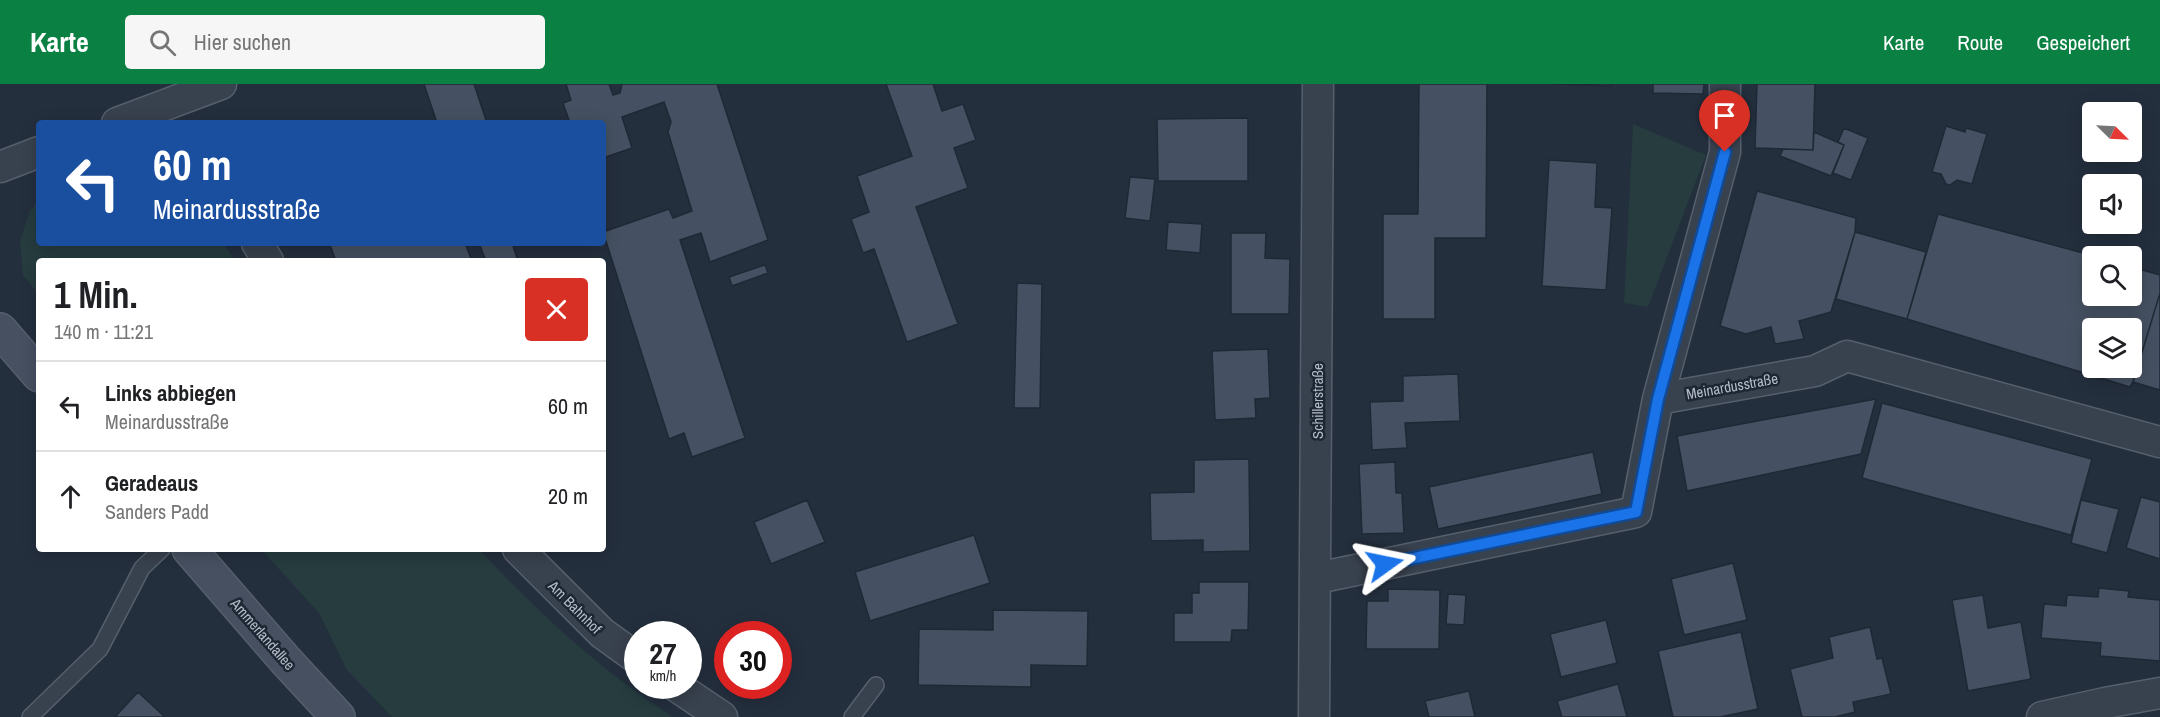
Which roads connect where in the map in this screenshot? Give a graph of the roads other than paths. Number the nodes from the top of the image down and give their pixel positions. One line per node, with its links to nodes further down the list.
1 (221, 84): 4 (street)
2 (1318, 84): 15 (street, Schillerstraße)
3 (1725, 84): 10 (street)
4 (181, 112): 5 (street)
5 (134, 120)
6 (36, 153): 7 (street)
7 (0, 167)
8 (0, 330): 9 (main road)
9 (36, 372)
10 (1658, 399): 11 (street, Meinardusstraße); 15 (street)
11 (2160, 442)
12 (159, 552): 21 (lane)
13 (192, 552): 20 (main road, Ammerlandallee)
14 (521, 552): 16 (street, Am Bahnhof)
15 (1317, 578): 24 (street, Schillerstraße)
16 (624, 649)
17 (876, 685): 23 (lane)
18 (2160, 693): 25 (street)
19 (695, 699): 22 (street)
20 (332, 715)
21 (30, 717)
22 (722, 717)
23 (852, 717)
24 (1314, 717)
25 (2042, 717)

